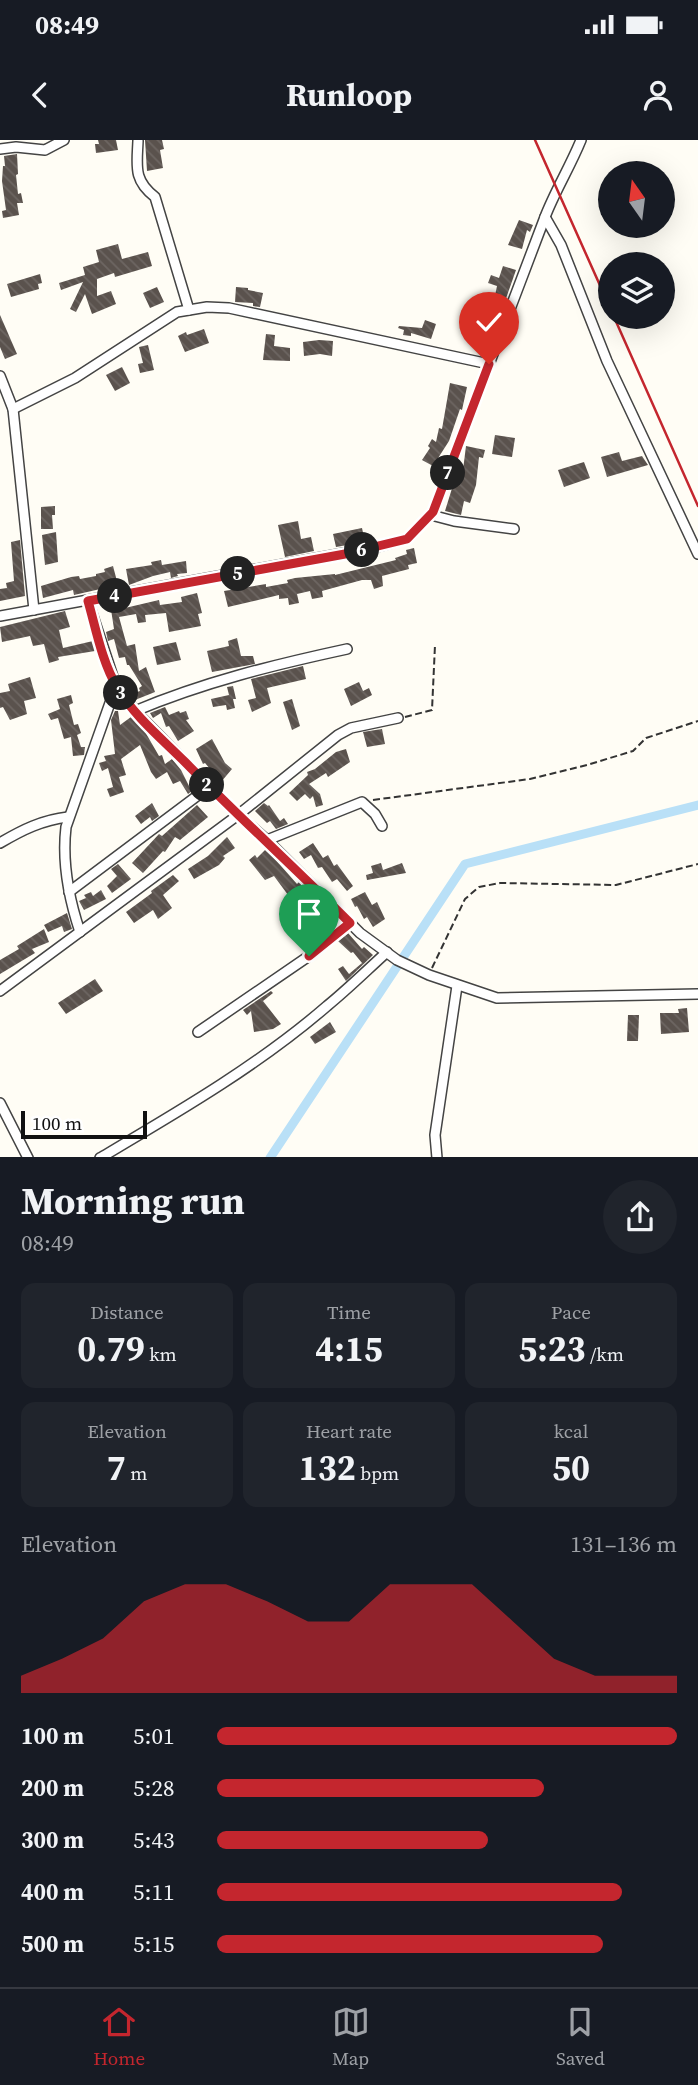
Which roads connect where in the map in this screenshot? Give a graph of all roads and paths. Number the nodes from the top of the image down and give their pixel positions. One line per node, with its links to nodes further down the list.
1 (64, 140): 4 (street)
2 (581, 140): 5 (street)
3 (138, 141): 6 (street)
4 (0, 149)
5 (545, 217): 7 (street); 12 (street)
6 (189, 310): 7 (street); 9 (street)
7 (489, 364): 10 (street)
8 (0, 376): 9 (street)
9 (13, 409): 14 (street)
10 (431, 515): 11 (street); 13 (street)
11 (514, 529)
12 (698, 554)
13 (88, 601): 14 (street); 18 (street)
14 (34, 610): 15 (street)
15 (0, 616)
16 (435, 645): 20 (path)
17 (347, 649): 19 (street)
18 (116, 686): 19 (street); 25 (street)
19 (135, 711): 22 (street)
20 (398, 718): 24 (street)
21 (698, 721): 23 (path)
22 (209, 787): 24 (street); 30 (street)
23 (362, 802): 26 (street); 27 (street)
24 (237, 815): 27 (street); 32 (street)
25 (68, 817): 28 (street); 30 (street)
26 (382, 826)
27 (267, 840): 31 (street)
28 (0, 843)
29 (698, 864): 34 (path)
30 (69, 892): 32 (street)
31 (350, 923): 33 (street); 38 (street)
32 (80, 932): 36 (street)
33 (387, 952): 34 (street); 41 (street)
34 (429, 975): 35 (street)
35 (457, 986): 37 (street); 42 (street)
36 (0, 991)
37 (698, 994)
38 (198, 1032)
39 (0, 1104): 40 (street)
40 (28, 1157)
41 (100, 1157)
42 (437, 1157)

